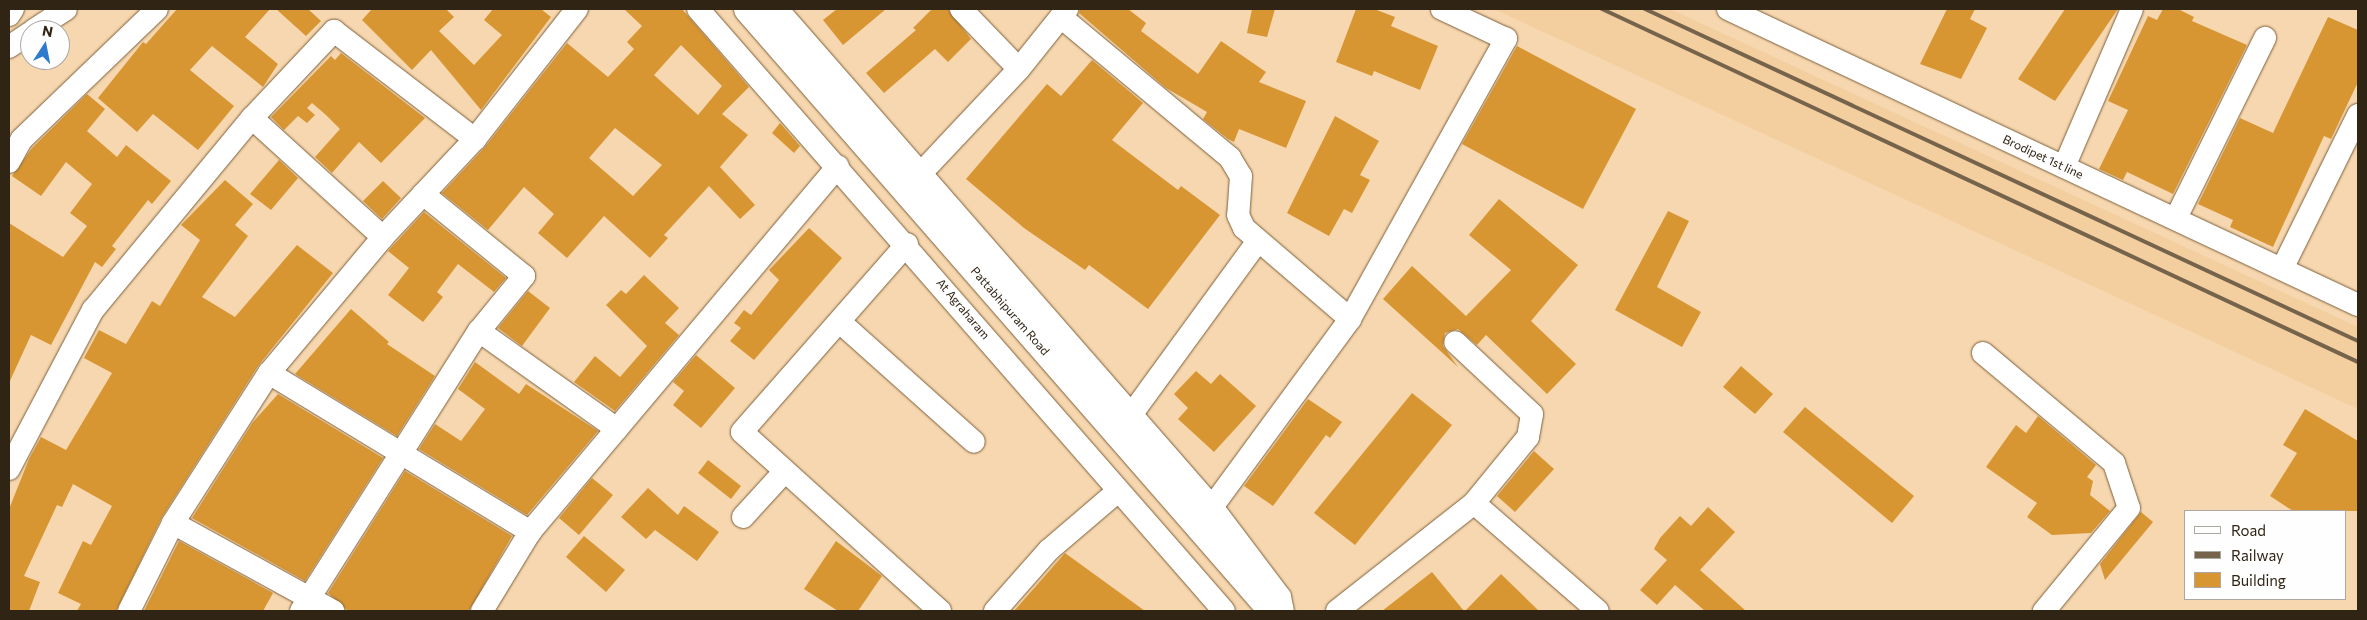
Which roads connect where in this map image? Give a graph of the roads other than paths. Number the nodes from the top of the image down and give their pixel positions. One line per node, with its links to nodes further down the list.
1 (13, 9): 14 (street)
2 (66, 9): 15 (street)
3 (157, 9): 23 (street)
4 (577, 9): 22 (street)
5 (698, 9): 24 (street, At Agraharam)
6 (731, 9): 40 (street, Pattabhipuram Road)
7 (748, 9): 40 (street, Pattabhipuram Road)
8 (777, 9): 26 (street)
9 (961, 9): 19 (street)
10 (1442, 9): 34 (street)
11 (1728, 9): 25 (street, Brodipet 1st line)
12 (2132, 9): 25 (street)
13 (1064, 13): 19 (street); 30 (street)
14 (9, 15)
15 (49, 20)
16 (2265, 38): 28 (street)
17 (20, 40): 18 (street)
18 (9, 47)
19 (1019, 69): 26 (street)
20 (2358, 115): 32 (street)
21 (252, 118): 22 (street); 29 (street); 45 (street)
22 (475, 139): 27 (street)
23 (9, 162)
24 (838, 166): 31 (street, At Agraharam); 42 (street)
25 (2064, 167): 28 (street, Brodipet 1st line)
26 (922, 172): 41 (street)
27 (423, 194): 29 (street); 36 (street)
28 (2176, 218): 32 (street, Brodipet 1st line)
29 (383, 237): 39 (street)
30 (1258, 241): 34 (street); 41 (street)
31 (907, 244): 35 (street); 47 (street, At Agraharam)
32 (2282, 269): 33 (street, Brodipet 1st line)
33 (2358, 305)
34 (1350, 319): 49 (street)
35 (841, 323): 43 (street); 46 (street)
36 (480, 331): 42 (street); 44 (street)
37 (1455, 342): 48 (street)
38 (1983, 353): 65 (street)
39 (269, 373): 44 (street); 51 (street)
40 (1078, 401): 60 (street, Pattabhipuram Road); 61 (street, Pattabhipuram Road)
41 (1131, 415): 49 (street)
42 (617, 429): 52 (street)
43 (974, 442)
44 (402, 452): 52 (street); 53 (street)
45 (9, 469)
46 (785, 471): 50 (street); 57 (street)
47 (1117, 492): 58 (street); 59 (street, At Agraharam)
48 (1474, 503): 63 (street); 64 (street)
49 (1212, 507): 62 (street)
50 (743, 518)
51 (173, 523): 53 (street); 54 (street)
52 (530, 532): 56 (street)
53 (304, 605): 55 (street)
54 (129, 611)
55 (333, 611)
56 (482, 611)
57 (940, 611)
58 (995, 611)
59 (1224, 611)
60 (1249, 611)
61 (1273, 611)
62 (1283, 611)
63 (1337, 611)
64 (1598, 611)
65 (2044, 611)

